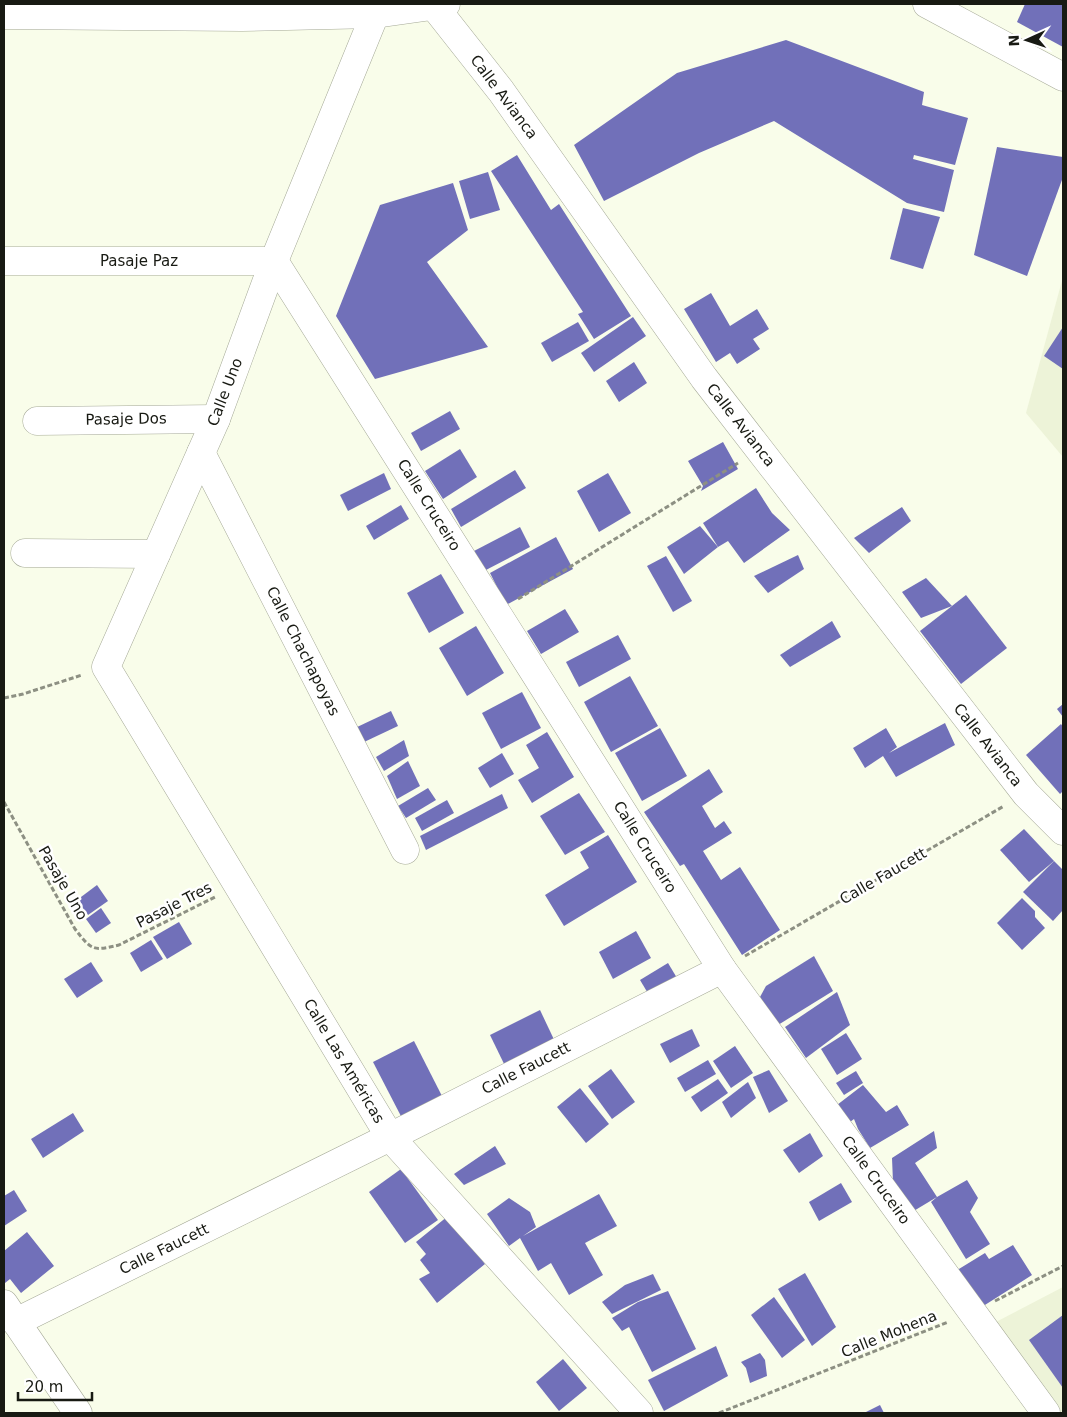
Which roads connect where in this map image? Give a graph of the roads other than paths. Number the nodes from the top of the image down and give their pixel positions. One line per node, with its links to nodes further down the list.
1 (927, 4): 6 (street)
2 (440, 5): 4 (street); 15 (street, Calle Avianca)
3 (240, 11): 4 (street); 5 (street)
4 (375, 14): 7 (street, Calle Uno)
5 (4, 15)
6 (1063, 77)
7 (274, 261): 8 (street, Pasaje Paz); 9 (street, Calle Uno); 17 (street, Calle Cruceiro)
8 (4, 262)
9 (216, 419): 10 (street, Pasaje Dos); 11 (street, Calle Uno)
10 (37, 421)
11 (201, 453): 13 (street, Calle Uno); 16 (street, Calle Chachapoyas)
12 (25, 553): 13 (street)
13 (156, 554): 14 (street, Calle Uno)
14 (106, 667): 18 (street, Calle Las Américas)
15 (1063, 831)
16 (405, 850)
17 (722, 969): 18 (street, Calle Faucett); 22 (street, Calle Cruceiro)
18 (390, 1137): 19 (street, Calle Faucett); 21 (street, Calle Las Américas)
19 (10, 1313): 20 (street)
20 (78, 1413)
21 (639, 1413)
22 (1046, 1413)

